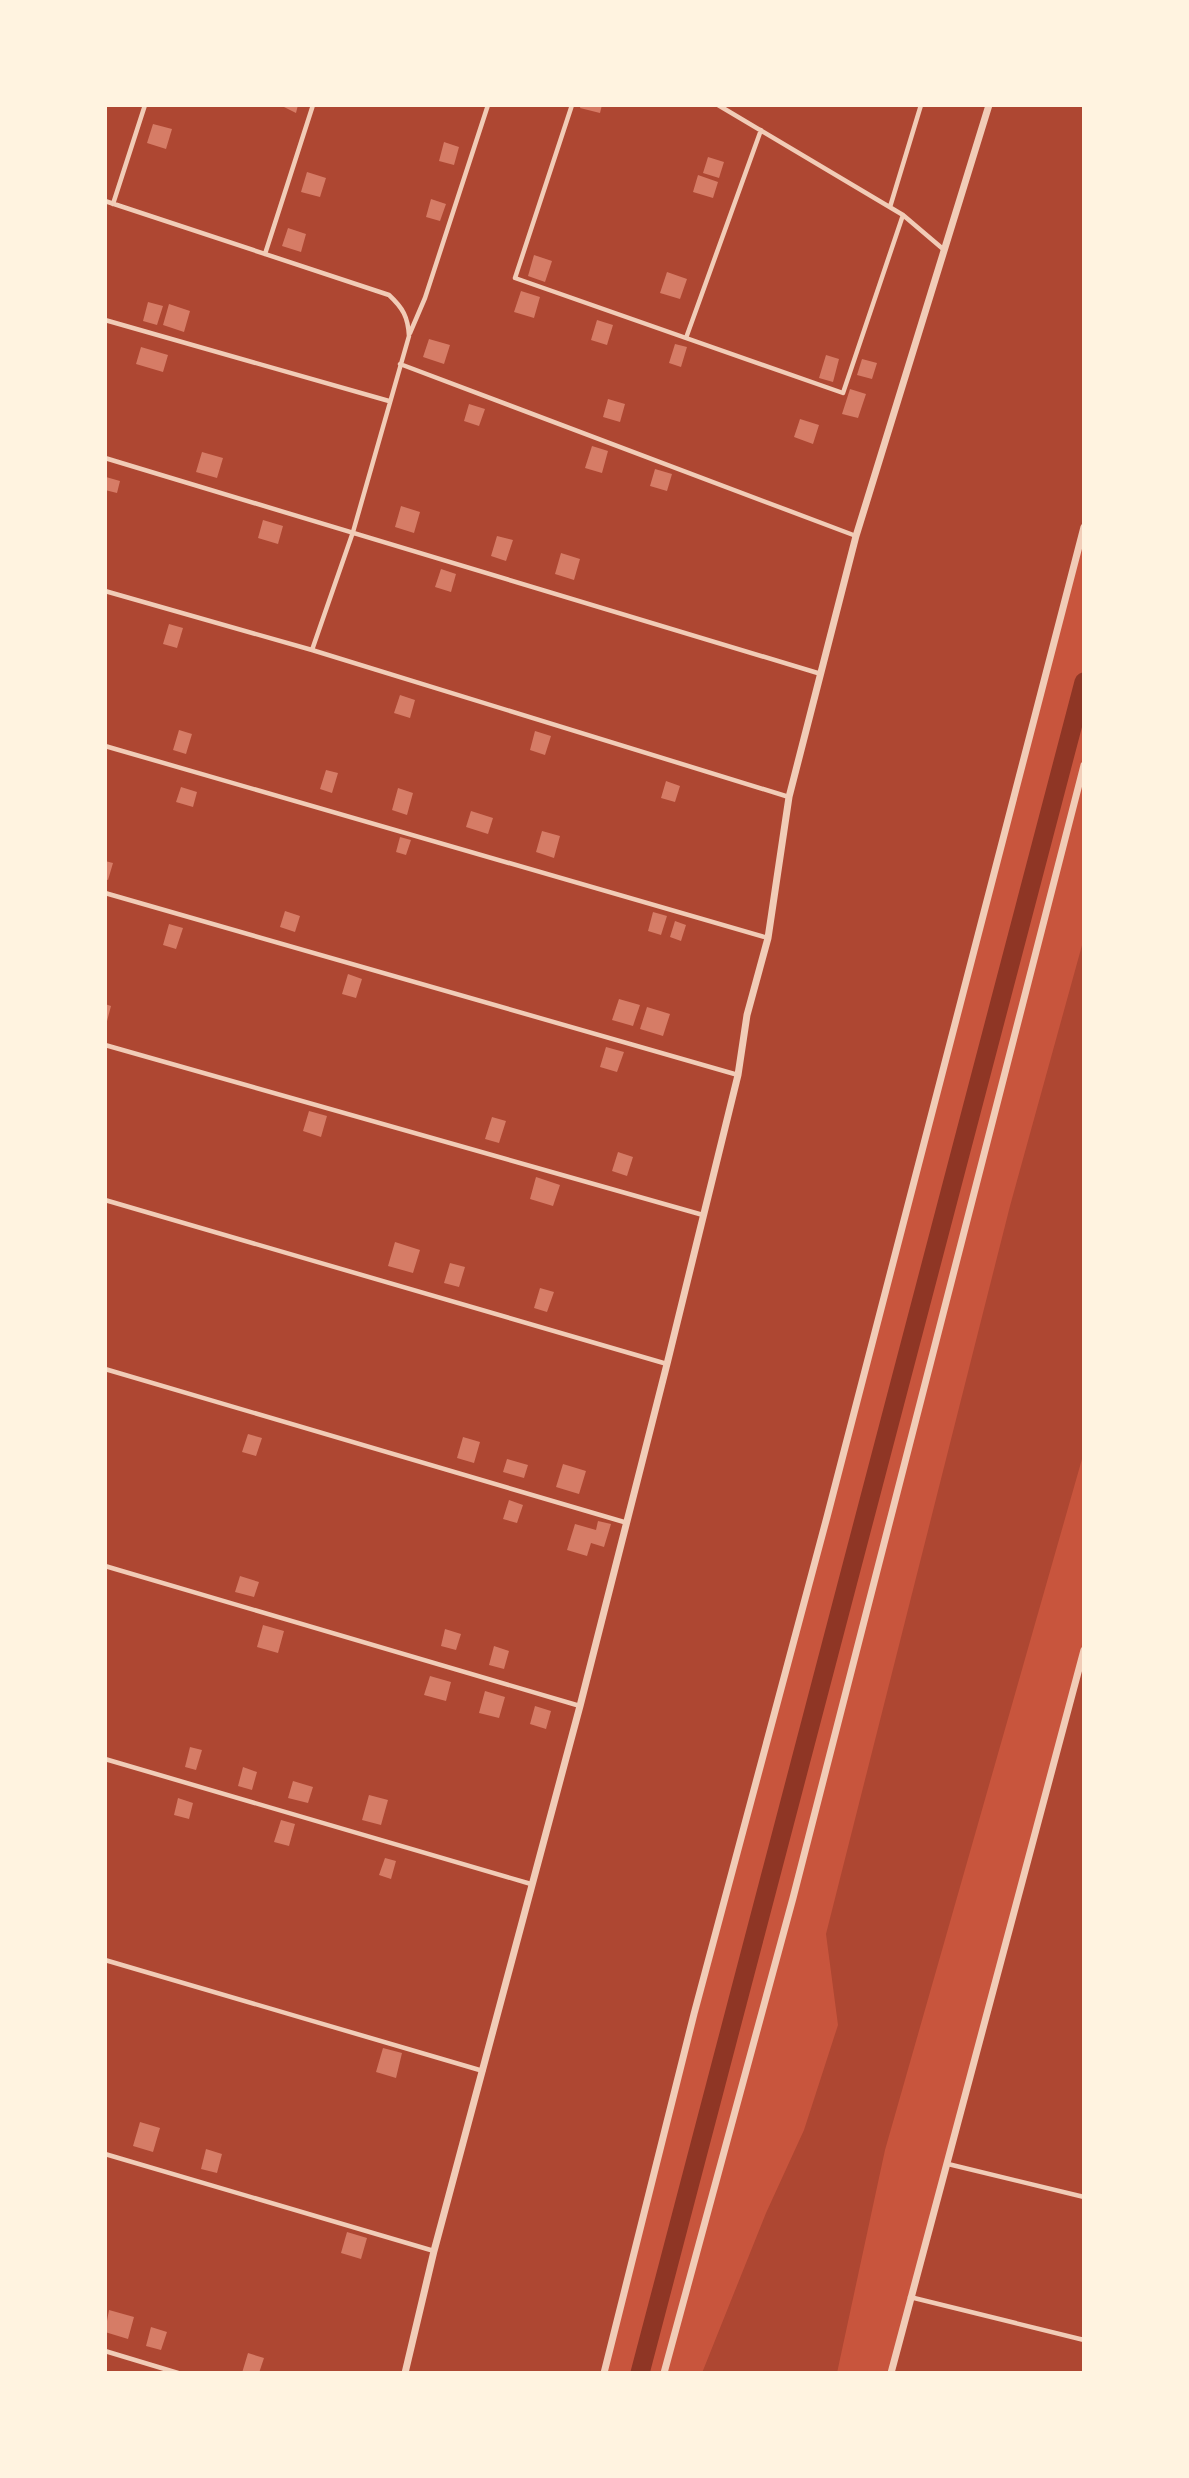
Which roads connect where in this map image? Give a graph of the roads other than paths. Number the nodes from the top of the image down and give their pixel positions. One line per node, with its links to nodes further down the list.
1 (145, 105): 11 (lane)
2 (313, 105): 15 (lane)
3 (488, 105): 17 (lane)
4 (572, 105): 18 (lane)
5 (718, 105): 8 (lane)
6 (921, 105): 12 (lane)
7 (989, 105): 14 (street)
8 (728, 108): 9 (lane)
9 (761, 130): 12 (lane); 18 (lane)
10 (105, 201): 11 (lane)
11 (113, 204): 15 (lane)
12 (890, 207): 13 (lane)
13 (903, 215): 14 (lane); 18 (lane)
14 (943, 249): 24 (street)
15 (265, 254): 17 (lane)
16 (105, 320): 20 (lane)
17 (409, 336): 19 (lane)
18 (686, 338)
19 (400, 364): 20 (lane); 24 (lane)
20 (389, 401): 23 (lane)
21 (105, 458): 23 (lane)
22 (1084, 527): 57 (street)
23 (353, 532): 26 (lane); 27 (lane)
24 (856, 536): 27 (street)
25 (105, 591): 26 (lane)
26 (312, 650): 30 (lane)
27 (822, 674): 30 (street)
28 (105, 746): 32 (lane)
29 (1084, 765): 58 (street)
30 (789, 797): 32 (street)
31 (105, 893): 34 (lane)
32 (768, 938): 34 (street)
33 (105, 1045): 36 (lane)
34 (738, 1075): 36 (street)
35 (105, 1200): 37 (lane)
36 (704, 1215): 37 (street)
37 (667, 1364): 39 (street)
38 (105, 1369): 39 (lane)
39 (624, 1522): 43 (street)
40 (105, 1566): 43 (lane)
41 (1084, 1650): 42 (street)
42 (1081, 1671): 49 (street)
43 (580, 1706): 45 (street)
44 (105, 1759): 45 (lane)
45 (531, 1884): 47 (street)
46 (105, 1960): 47 (lane)
47 (483, 2071): 51 (street)
48 (105, 2154): 51 (lane)
49 (947, 2163): 50 (lane); 52 (street)
50 (1084, 2197)
51 (434, 2251): 56 (street)
52 (909, 2297): 53 (lane); 59 (street)
53 (1084, 2340)
54 (105, 2351): 55 (lane)
55 (178, 2373)
56 (405, 2373)
57 (604, 2373)
58 (664, 2373)
59 (891, 2373)

